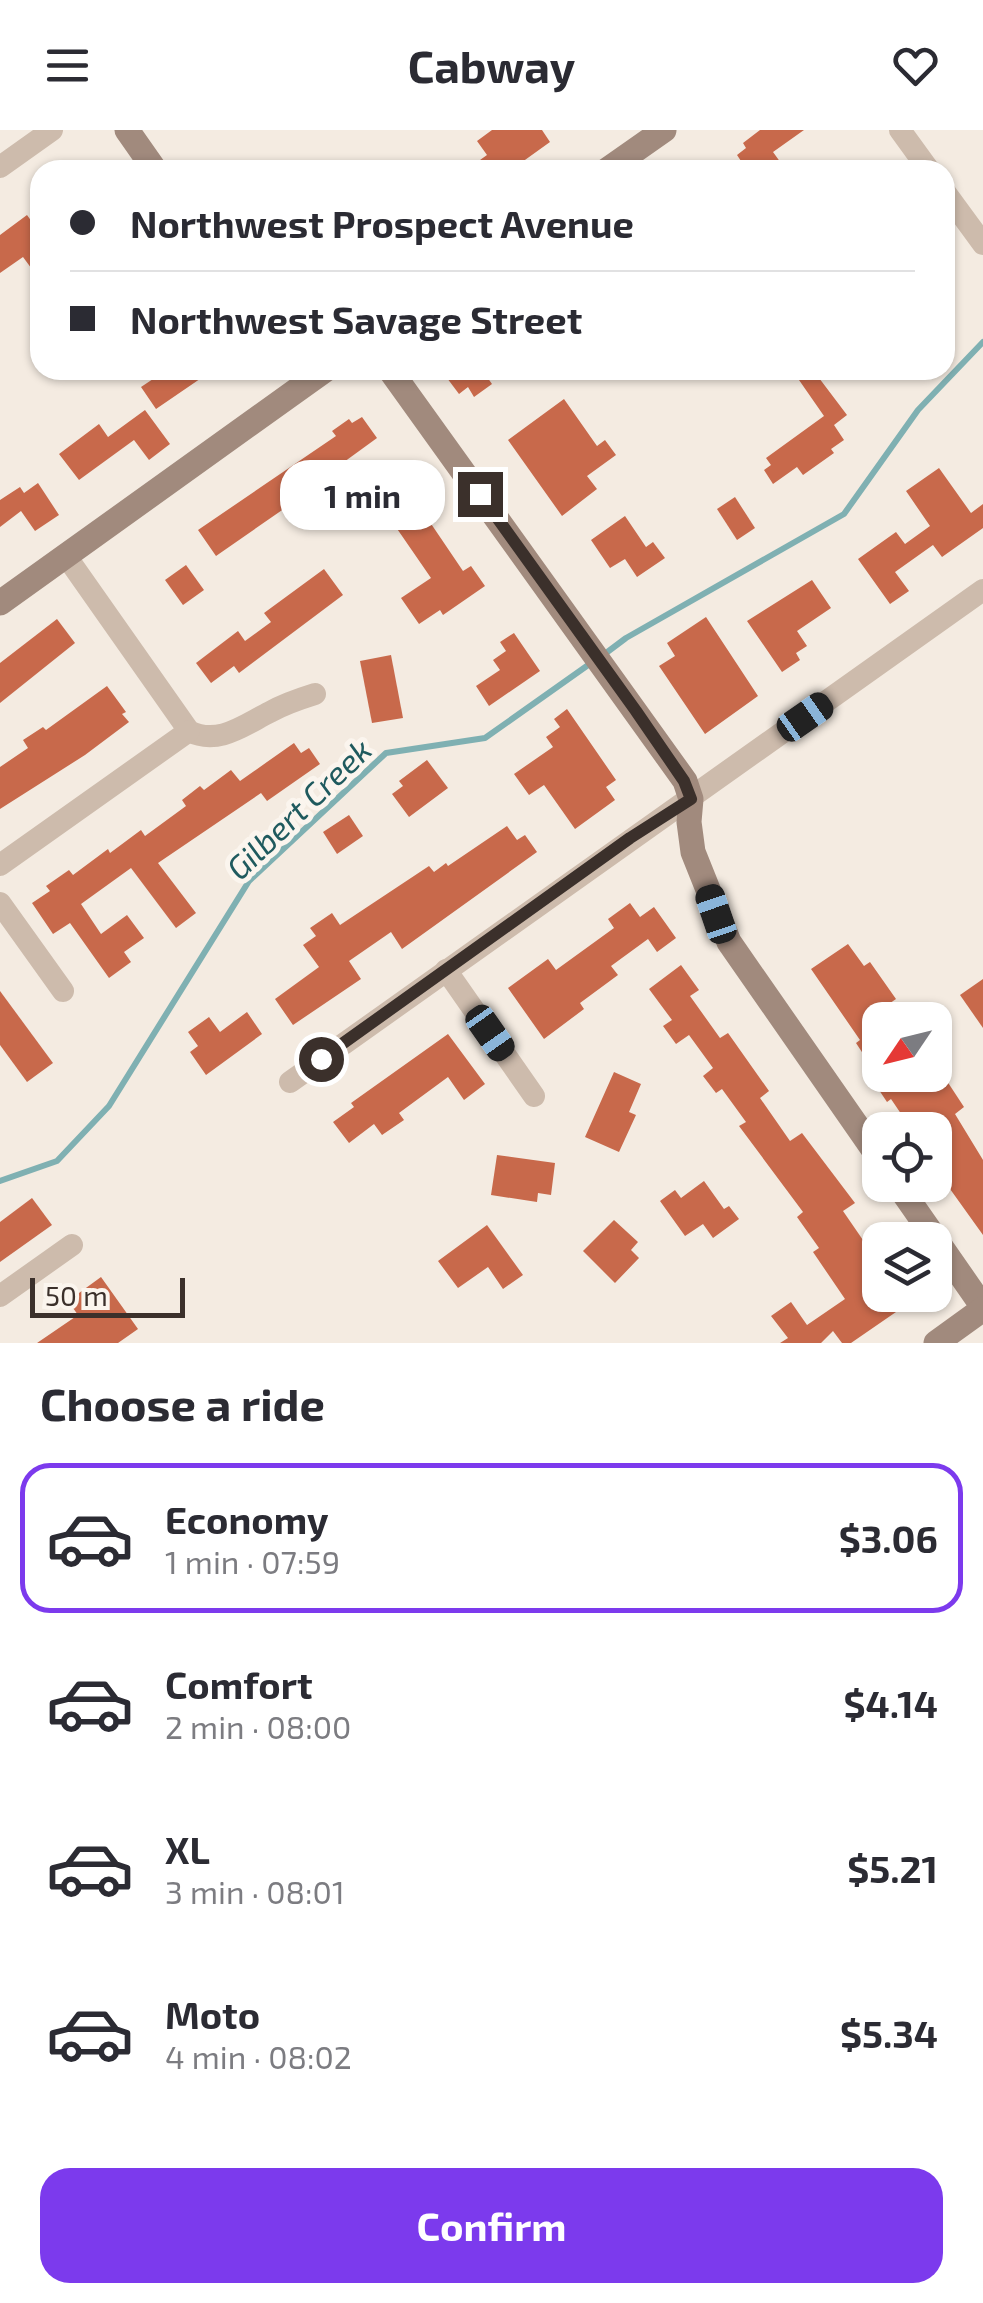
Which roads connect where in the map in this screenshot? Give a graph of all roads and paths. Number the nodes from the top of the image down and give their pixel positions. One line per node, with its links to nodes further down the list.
1 (52, 130): 8 (street)
2 (127, 130): 5 (street)
3 (664, 130): 6 (street)
4 (900, 130): 7 (street)
5 (148, 160)
6 (621, 160)
7 (922, 160)
8 (0, 167)
9 (955, 206): 10 (street)
10 (983, 244)
11 (301, 380): 13 (street)
12 (397, 380): 18 (street)
13 (66, 556): 15 (street); 17 (street)
14 (983, 590): 18 (street)
15 (0, 603)
16 (314, 694): 17 (street)
17 (189, 731): 19 (street)
18 (691, 799): 21 (street); 25 (street)
19 (0, 865)
20 (0, 903): 22 (street)
21 (446, 970): 23 (street); 24 (street)
22 (64, 992)
23 (290, 1082)
24 (534, 1096)
25 (862, 1133)
26 (910, 1202): 29 (street)
27 (72, 1245): 28 (street)
28 (0, 1296)
29 (983, 1308): 30 (street)
30 (936, 1343)

